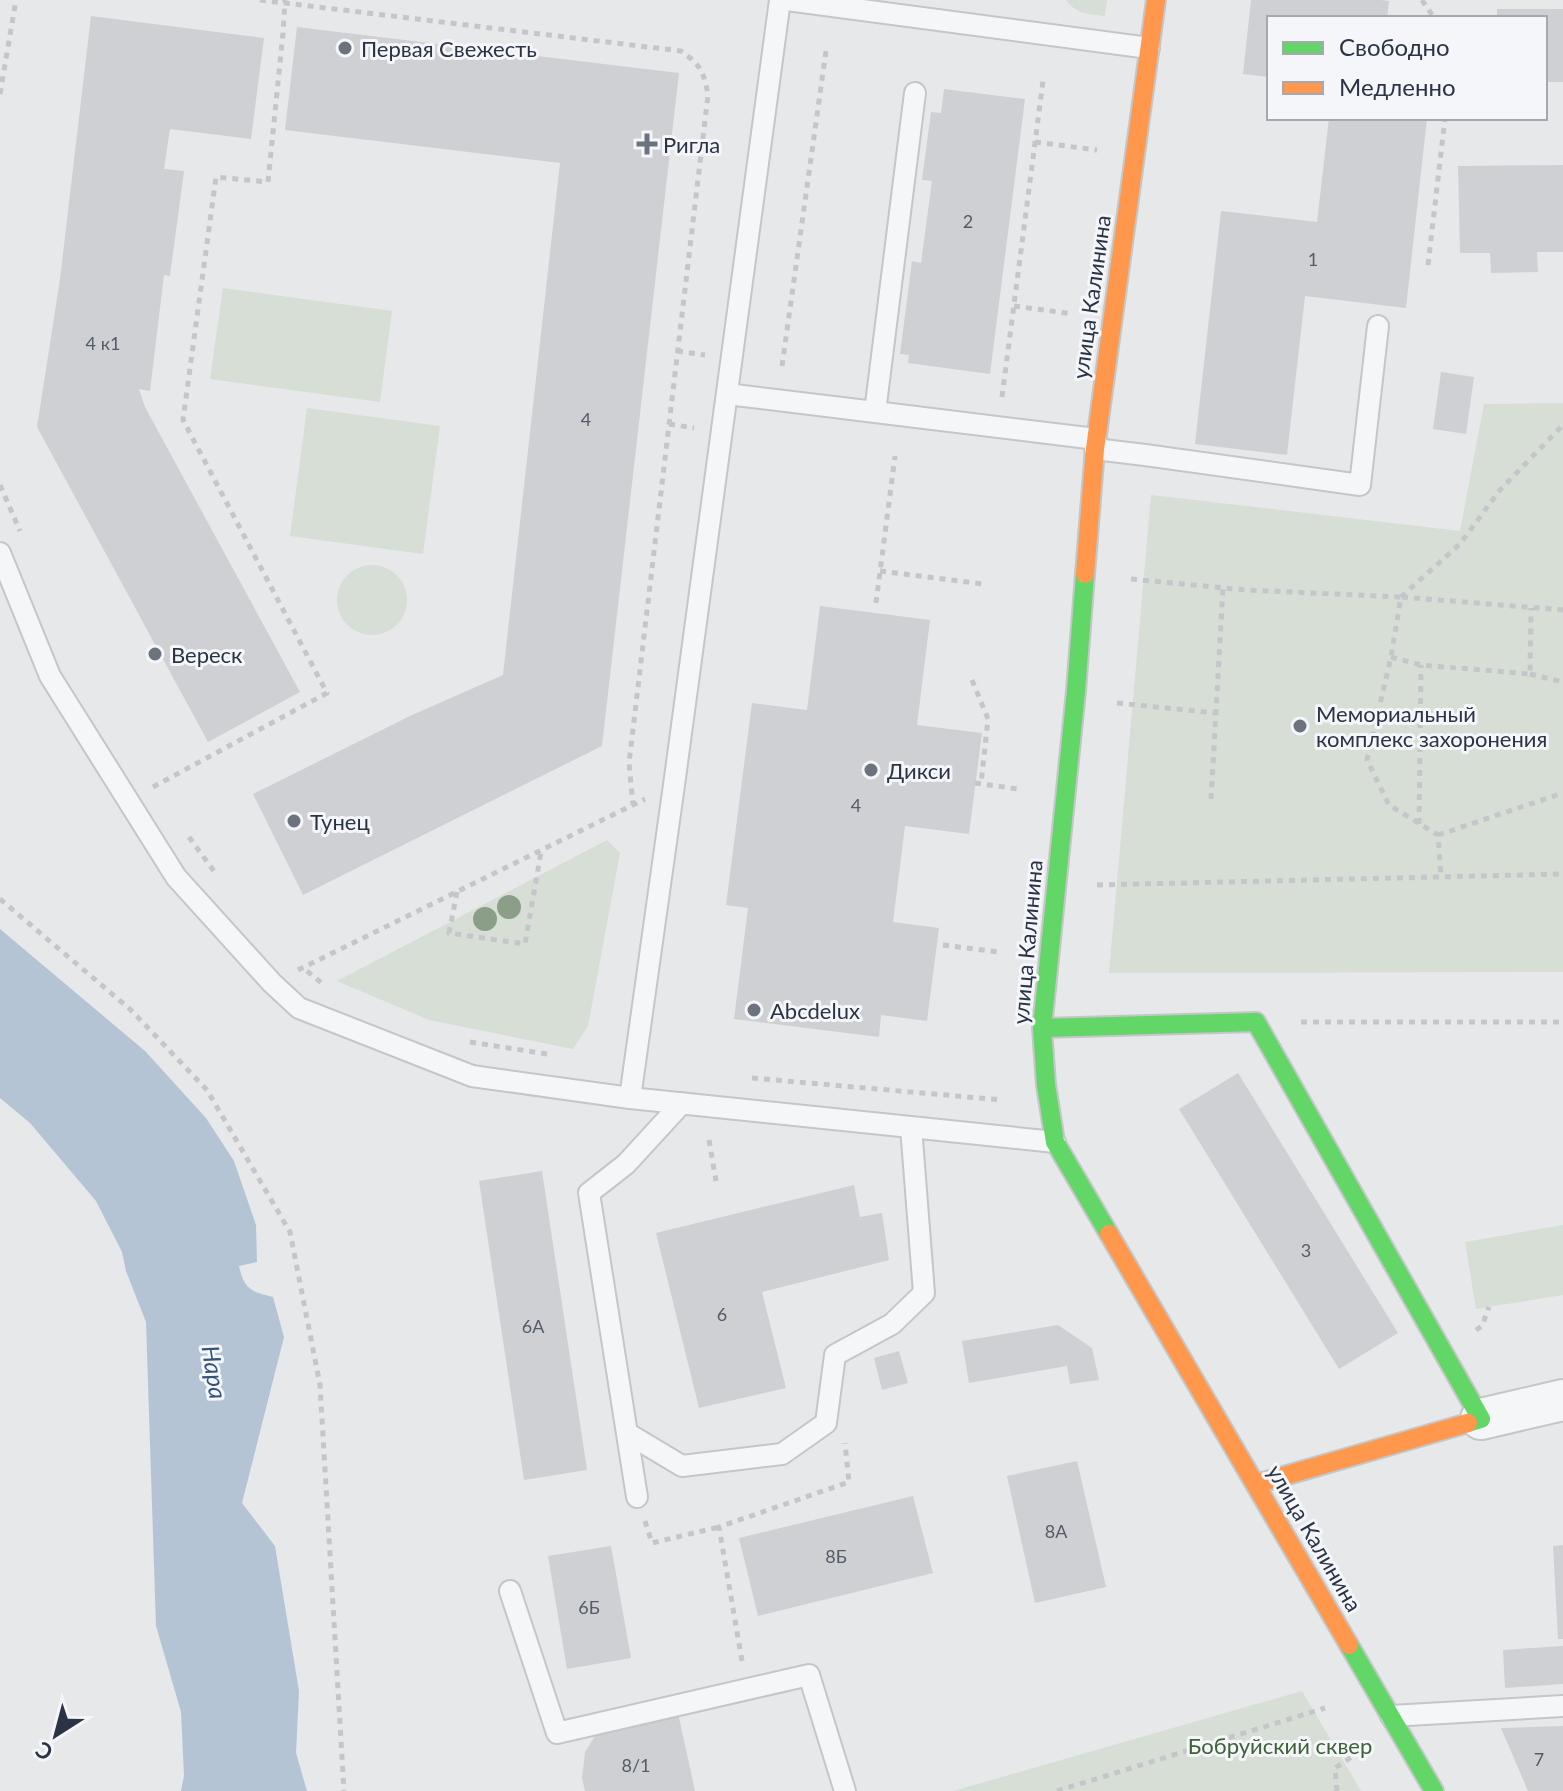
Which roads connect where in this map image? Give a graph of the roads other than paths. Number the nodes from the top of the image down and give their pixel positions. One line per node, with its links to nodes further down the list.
1 (780, 0): 7 (lane)
2 (787, 0): 4 (lane)
3 (1156, 0): 4 (street, улица Калинина)
4 (1149, 48): 9 (street, улица Калинина)
5 (915, 93): 8 (lane)
6 (1378, 326): 9 (lane)
7 (727, 394): 8 (lane); 12 (lane)
8 (875, 412): 9 (lane)
9 (1096, 444): 11 (street, улица Калинина)
10 (0, 553): 12 (lane)
11 (1042, 1028): 15 (street, улица Калинина); 17 (street)
12 (630, 1098): 13 (lane)
13 (682, 1103): 14 (lane); 18 (lane)
14 (911, 1127): 15 (lane); 18 (lane)
15 (1055, 1142): 19 (street, улица Калинина)
16 (1563, 1400): 17 (street)
17 (1481, 1419): 19 (street)
18 (627, 1433): 20 (lane)
19 (1256, 1484): 23 (street, улица Калинина)
20 (637, 1497)
21 (510, 1591): 24 (lane)
22 (1563, 1706): 23 (lane)
23 (1391, 1716): 25 (street, улица Калинина)
24 (845, 1791)
25 (1434, 1791)

